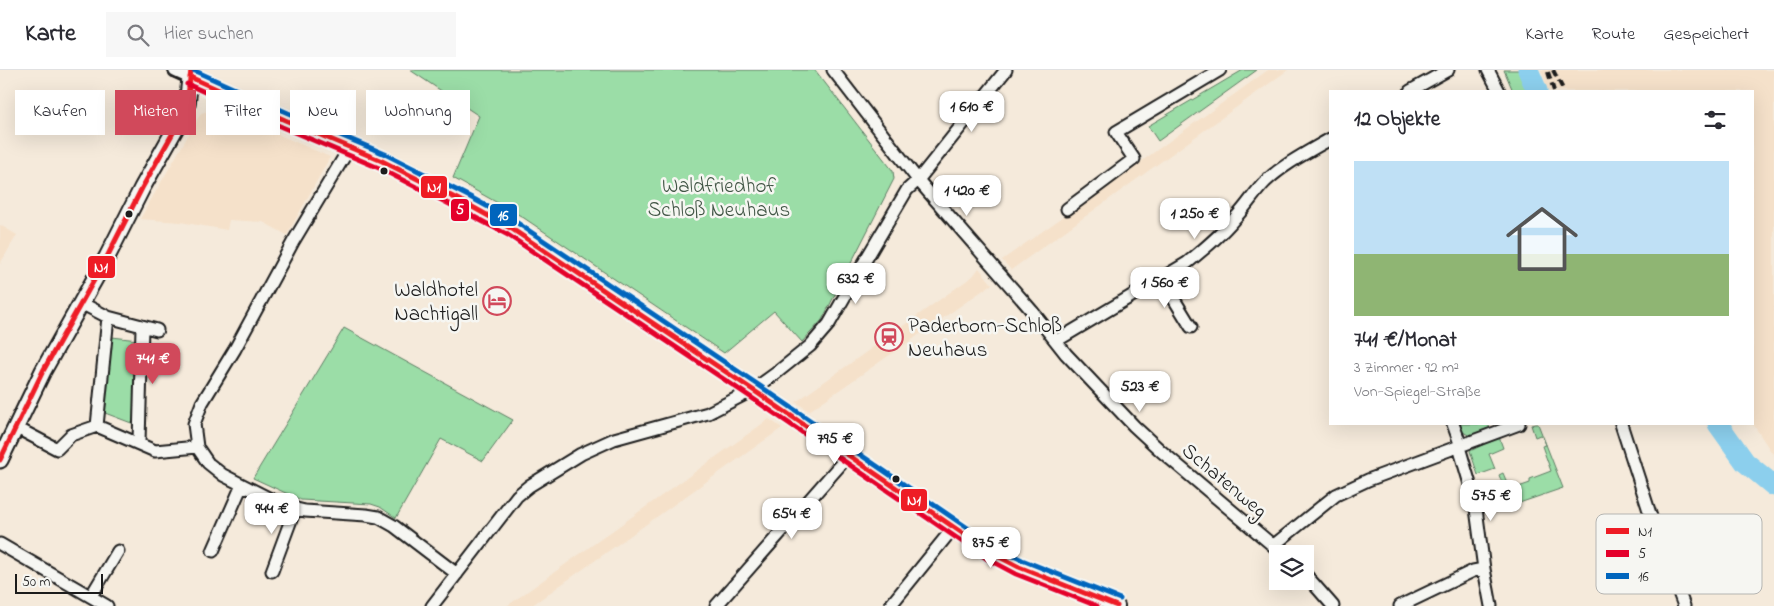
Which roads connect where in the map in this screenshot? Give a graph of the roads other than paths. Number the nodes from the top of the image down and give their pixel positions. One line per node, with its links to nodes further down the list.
1 (176, 70): 7 (street)
2 (834, 70): 12 (street, Schatenweg)
3 (1006, 70): 12 (street)
4 (1220, 70): 13 (street)
5 (1448, 70): 8 (street)
6 (1488, 70): 9 (street)
7 (190, 73): 11 (street); 15 (main road)
8 (1412, 90)
9 (1498, 90)
10 (1329, 140): 14 (street)
11 (350, 147): 21 (street); 28 (street)
12 (918, 180): 20 (street, Schatenweg); 21 (street)
13 (1067, 208)
14 (1161, 278): 18 (street); 20 (street)
15 (81, 303): 16 (street); 25 (main road)
16 (108, 317): 17 (street); 26 (street)
17 (142, 327): 19 (street); 27 (street)
18 (1190, 327)
19 (157, 330)
20 (1056, 341): 37 (street, Schatenweg)
21 (753, 390): 30 (street); 42 (street)
22 (1453, 425): 29 (street)
23 (1515, 425): 29 (street)
24 (1621, 425): 34 (street)
25 (16, 426): 26 (street); 31 (main road)
26 (97, 426): 27 (street)
27 (138, 442): 28 (street)
28 (197, 446): 32 (street)
29 (1460, 446): 37 (street); 40 (street)
30 (848, 456): 35 (street); 48 (street)
31 (0, 460)
32 (242, 485): 33 (street); 39 (street)
33 (295, 508): 41 (street); 42 (street)
34 (1650, 514)
35 (954, 528): 49 (street); 50 (street)
36 (0, 544): 45 (street)
37 (1274, 545)
38 (118, 550): 45 (street)
39 (213, 551)
40 (1484, 569): 52 (street); 53 (street)
41 (272, 571)
42 (457, 574): 47 (street)
43 (1314, 584): 51 (street)
44 (1679, 594): 54 (street)
45 (91, 596): 46 (street)
46 (107, 606)
47 (432, 606)
48 (716, 606)
49 (890, 606)
50 (1117, 606)
51 (1333, 606)
52 (1400, 606)
53 (1491, 606)
54 (1684, 606)

